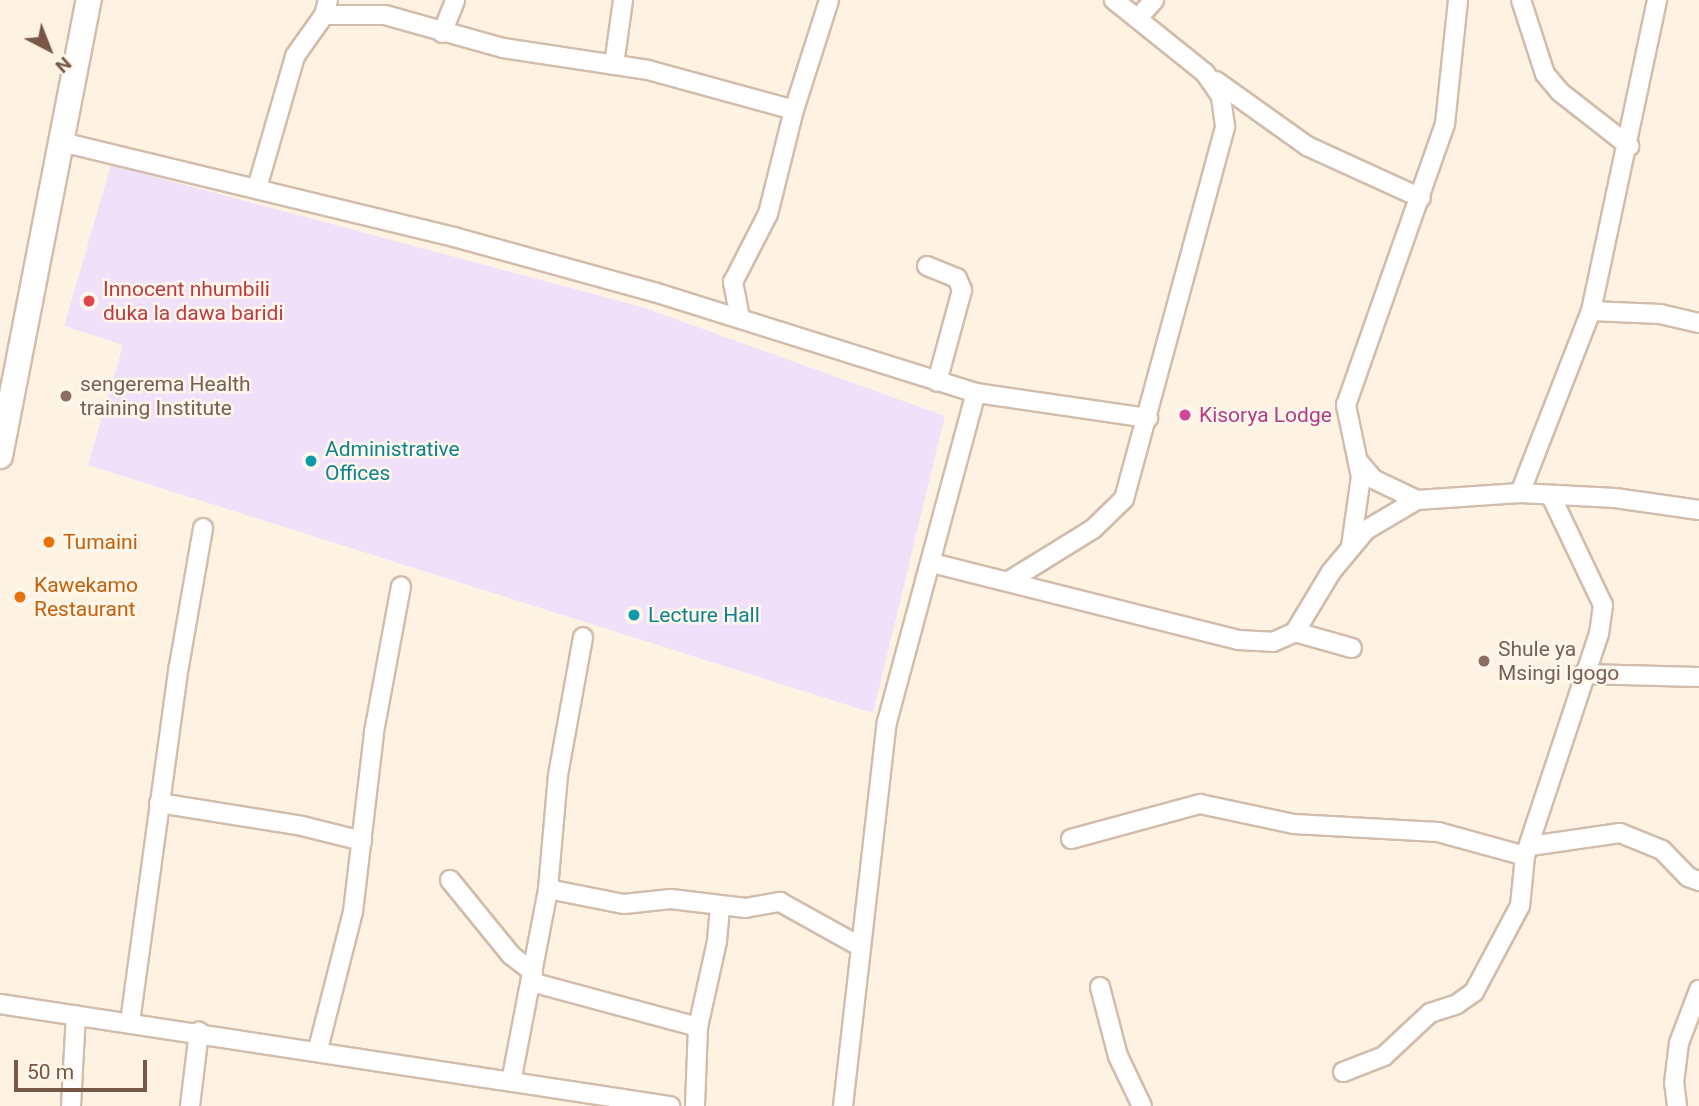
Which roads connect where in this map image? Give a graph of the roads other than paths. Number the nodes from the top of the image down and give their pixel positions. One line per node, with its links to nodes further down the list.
1 (89, 0): 16 (main road)
2 (455, 0): 12 (street)
3 (623, 0): 13 (street)
4 (829, 0): 15 (street)
5 (1114, 0): 11 (street)
6 (1154, 0): 11 (street)
7 (1458, 0): 19 (street)
8 (1521, 0): 17 (street)
9 (1657, 0): 17 (street)
10 (326, 7): 12 (street); 18 (street)
11 (1138, 18): 14 (street)
12 (442, 33): 13 (street)
13 (614, 65): 15 (street)
14 (1205, 73): 19 (street); 26 (street)
15 (794, 110): 22 (street)
16 (62, 142): 18 (street); 27 (main road)
17 (1629, 146): 21 (street)
18 (257, 188): 22 (street)
19 (1422, 198): 28 (street)
20 (927, 266): 24 (street)
21 (1591, 312): 23 (street); 29 (street)
22 (740, 318): 24 (street)
23 (1699, 323)
24 (937, 382): 25 (street)
25 (976, 393): 26 (street); 35 (street)
26 (1148, 418): 36 (street)
27 (0, 456)
28 (1356, 458): 31 (street); 34 (street)
29 (1520, 493): 30 (street); 31 (street)
30 (1551, 496): 32 (street); 41 (street)
31 (1418, 500): 34 (street)
32 (1699, 510)
33 (204, 528): 43 (street)
34 (1351, 546): 38 (street)
35 (932, 563): 36 (street); 51 (street)
36 (1009, 582): 38 (street)
37 (401, 586): 45 (street)
38 (1295, 632): 40 (street)
39 (583, 637): 49 (street)
40 (1352, 648)
41 (1583, 674): 42 (street); 46 (street)
42 (1699, 677)
43 (159, 803): 45 (street); 57 (street)
44 (1071, 839): 46 (street)
45 (362, 841): 60 (street)
46 (1527, 851): 48 (street); 61 (street)
47 (450, 880): 52 (street)
48 (1699, 881)
49 (548, 889): 50 (street); 52 (street)
50 (720, 906): 51 (street); 58 (street)
51 (861, 947): 67 (street)
52 (532, 977): 58 (street); 62 (street)
53 (1100, 986): 68 (street)
54 (1699, 990): 69 (street)
55 (0, 1004): 56 (street)
56 (76, 1014): 57 (street); 63 (street)
57 (130, 1022): 59 (street)
58 (698, 1027): 66 (street)
59 (199, 1032): 60 (street); 64 (street)
60 (318, 1049): 62 (street)
61 (1343, 1072)
62 (511, 1082): 65 (street)
63 (71, 1106)
64 (190, 1106)
65 (670, 1106)
66 (695, 1106)
67 (843, 1106)
68 (1142, 1106)
69 (1677, 1106)

